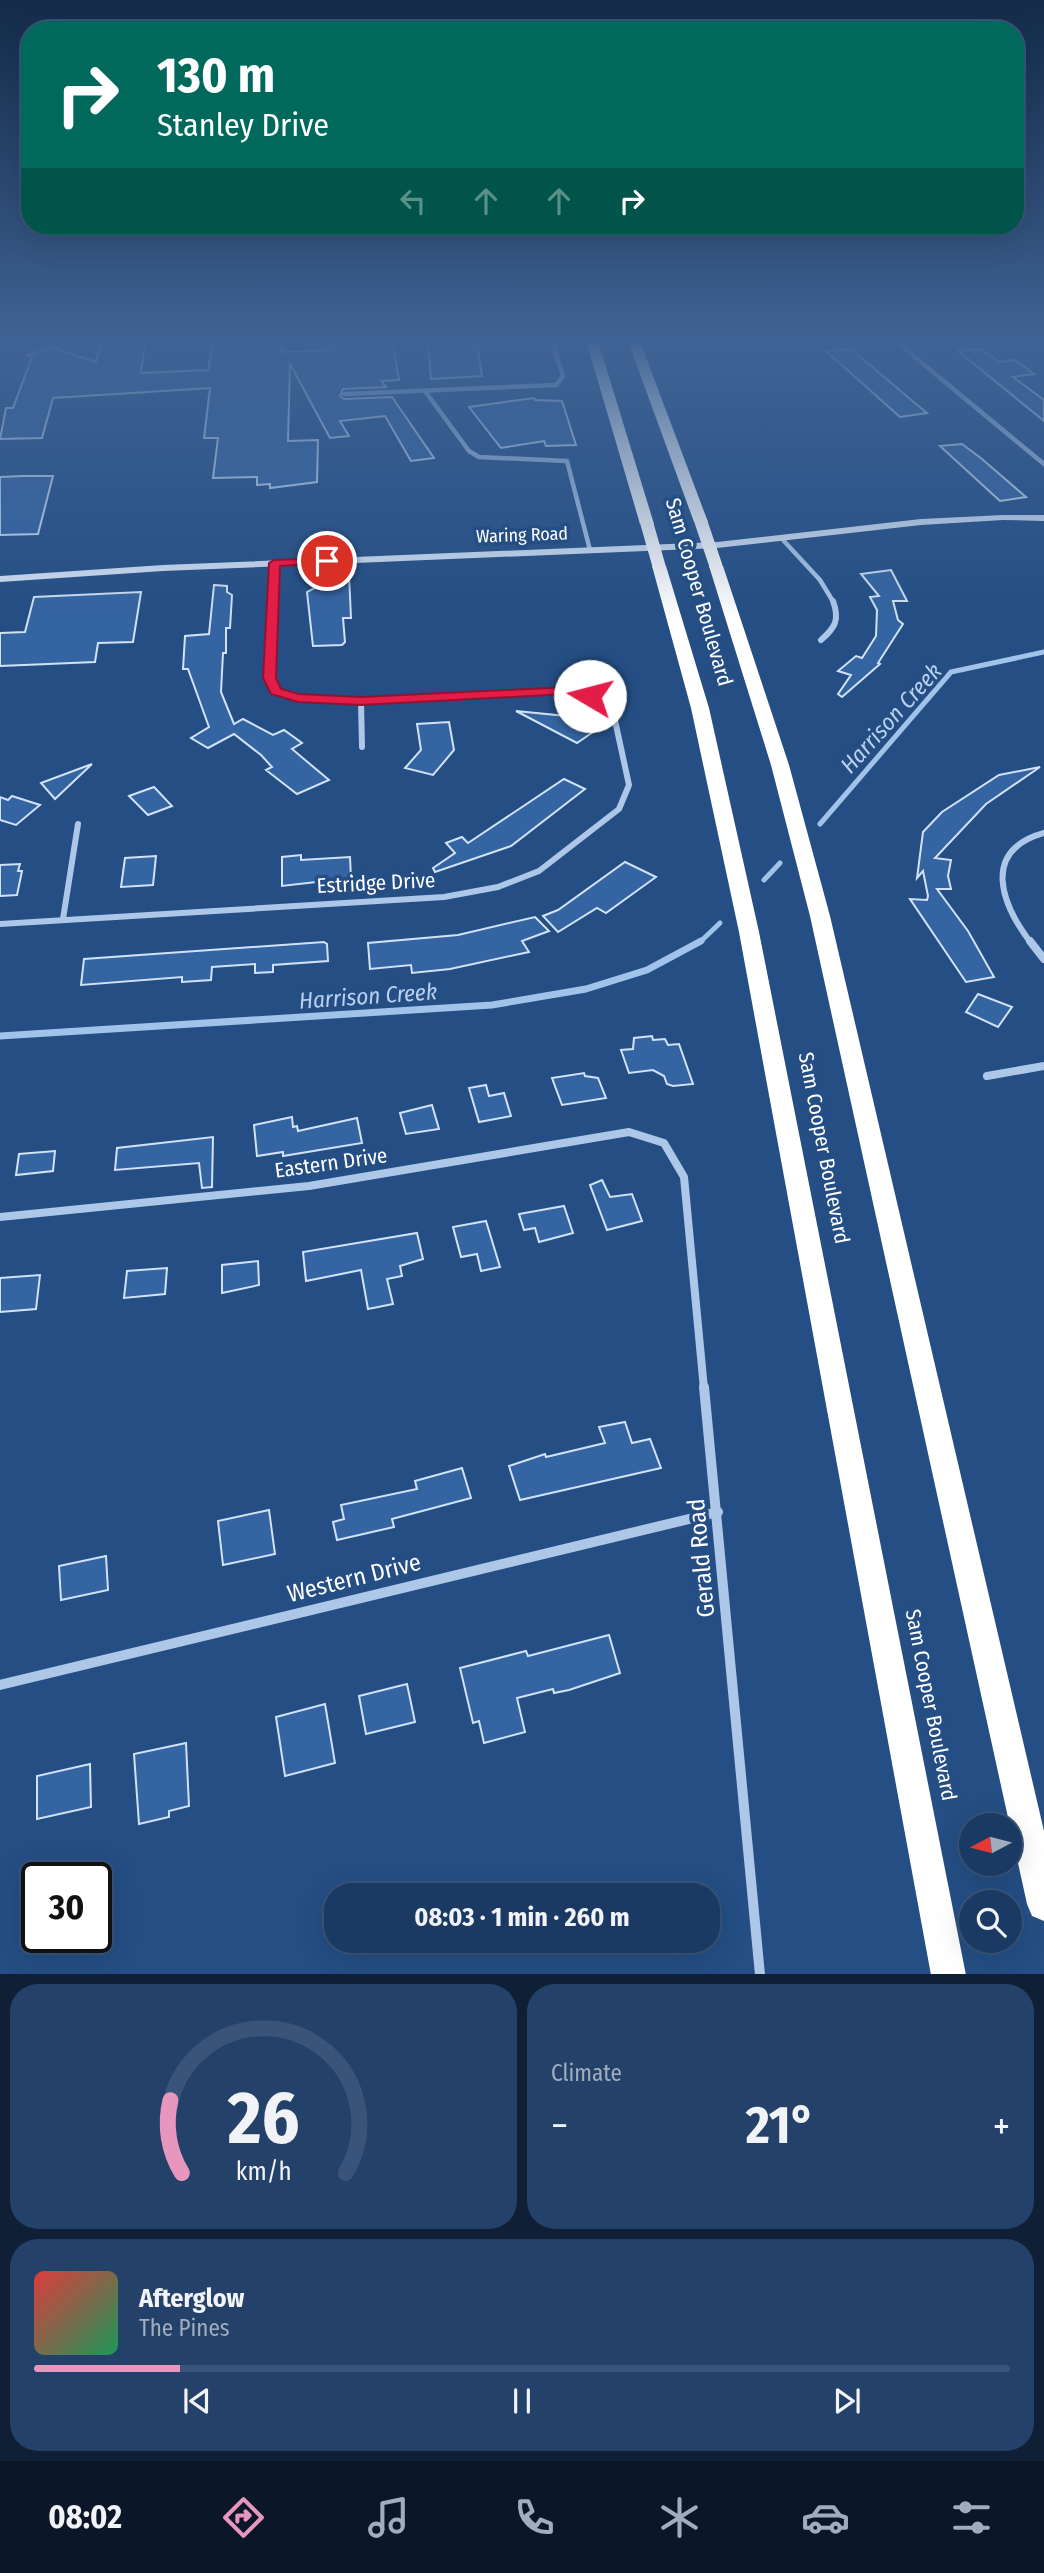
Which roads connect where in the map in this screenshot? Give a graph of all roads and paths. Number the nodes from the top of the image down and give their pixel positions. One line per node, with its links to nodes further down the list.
1 (458, 436): 8 (street)
2 (621, 436): 26 (highway, Sam Cooper Boulevard, bridge)
3 (669, 436): 25 (highway, Sam Cooper Boulevard, bridge)
4 (1010, 436): 5 (street)
5 (1044, 464)
6 (1044, 518): 7 (main road, Waring Road)
7 (783, 540): 8 (main road, Waring Road); 11 (street)
8 (590, 550): 9 (main road, Waring Road)
9 (274, 563): 10 (main road, Waring Road); 12 (street)
10 (0, 579)
11 (821, 640)
12 (361, 701): 13 (street); 16 (street, Estridge Drive)
13 (362, 747)
14 (78, 824): 16 (street)
15 (1044, 833): 18 (street)
16 (63, 919): 17 (street, Estridge Drive)
17 (0, 923)
18 (1044, 959)
19 (1044, 1066): 20 (street)
20 (987, 1076)
21 (664, 1143): 22 (street, Eastern Drive); 23 (street, Gerald Road)
22 (0, 1217)
23 (718, 1512): 24 (street, Western Drive); 27 (street, Gerald Road)
24 (0, 1685)
25 (1044, 1904)
26 (946, 1961)
27 (760, 1974)

